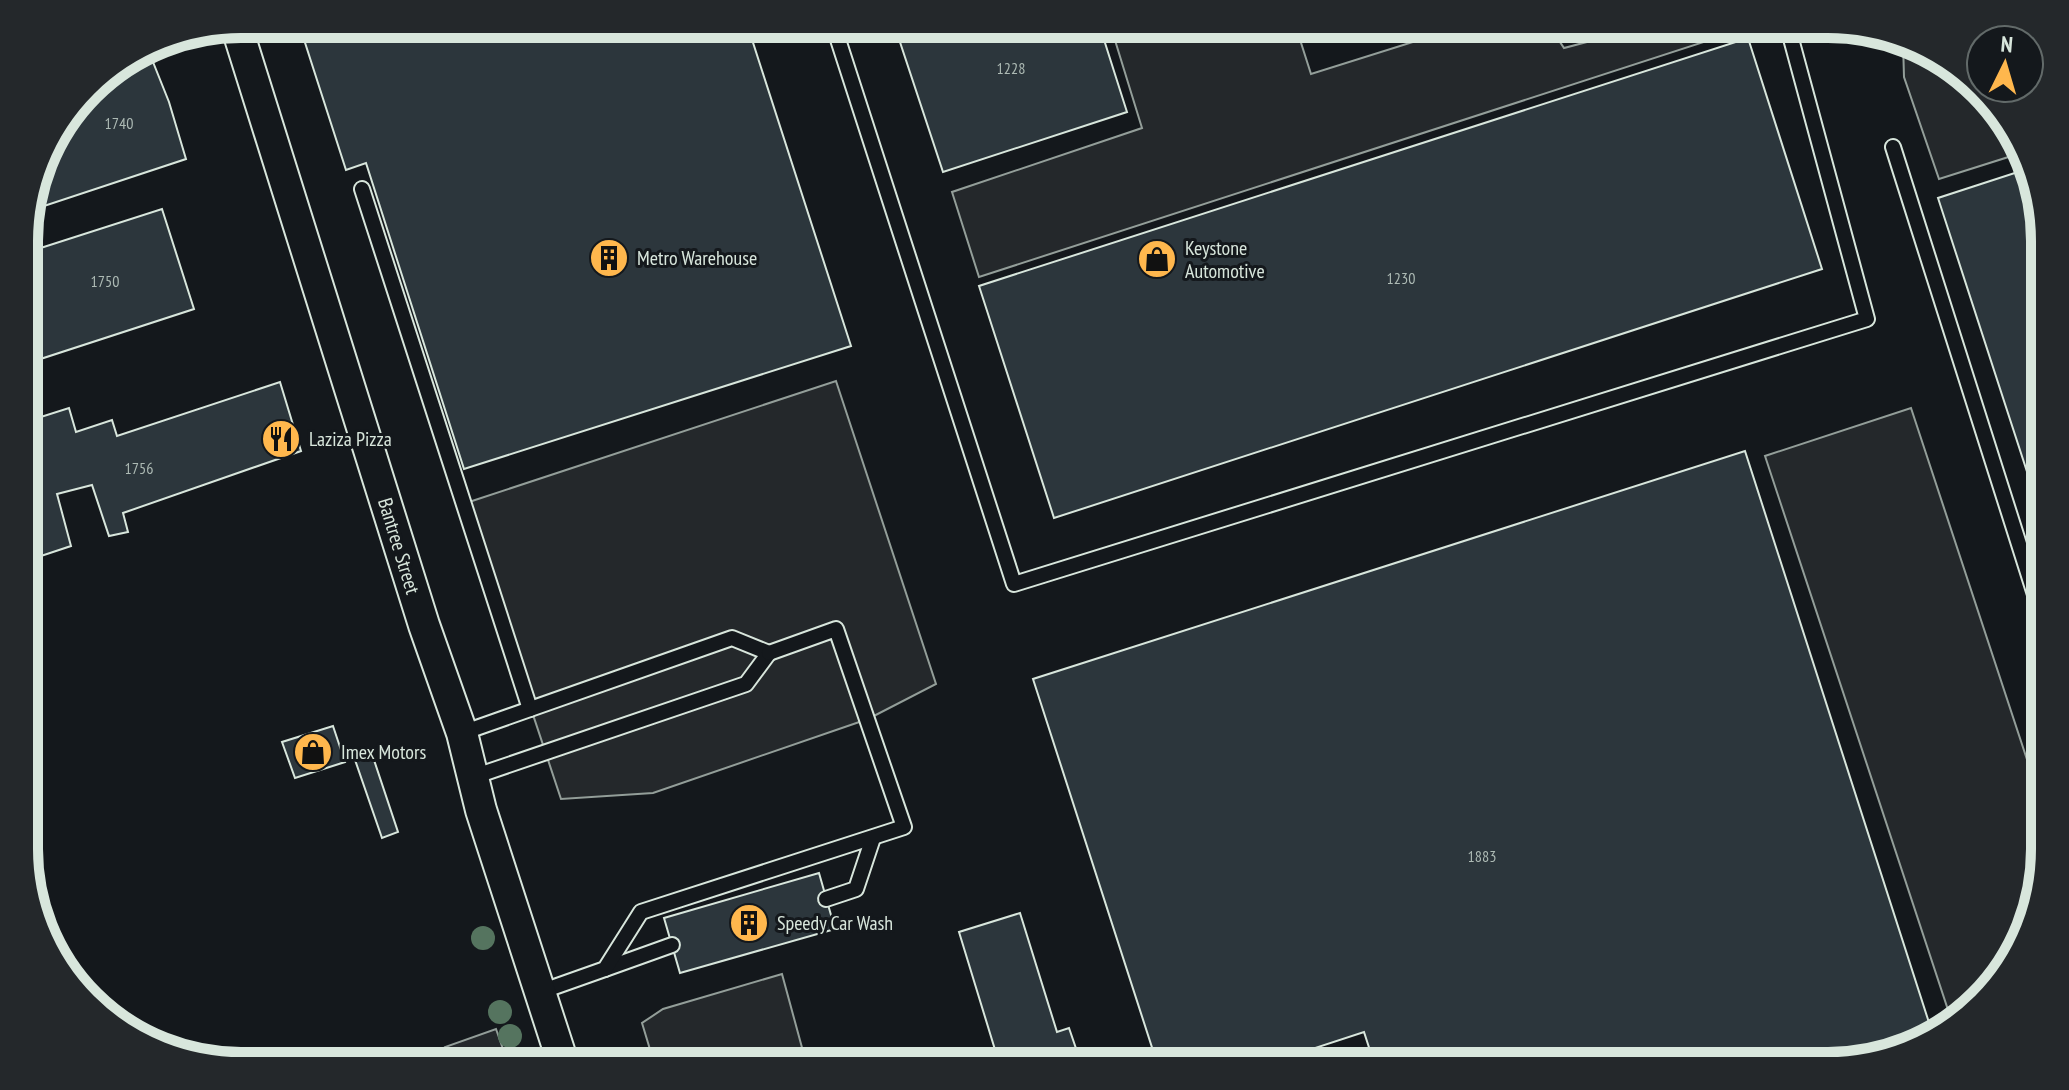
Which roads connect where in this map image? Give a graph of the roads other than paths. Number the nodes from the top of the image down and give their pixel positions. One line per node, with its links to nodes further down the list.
1 (240, 38): 9 (street, Bantree Street)
2 (838, 38): 3 (lane)
3 (1791, 38)
4 (1893, 147): 6 (lane)
5 (362, 189): 8 (lane)
6 (2031, 582)
7 (769, 653): 8 (lane); 10 (lane); 11 (lane)
8 (530, 709): 9 (lane)
9 (462, 733): 10 (street, Bantree Street)
10 (473, 777): 15 (street, Bantree Street)
11 (873, 838): 12 (lane); 14 (lane)
12 (826, 899)
13 (672, 945): 14 (lane)
14 (605, 969): 15 (lane)
15 (540, 992): 16 (street, Bantree Street)
16 (559, 1052)

